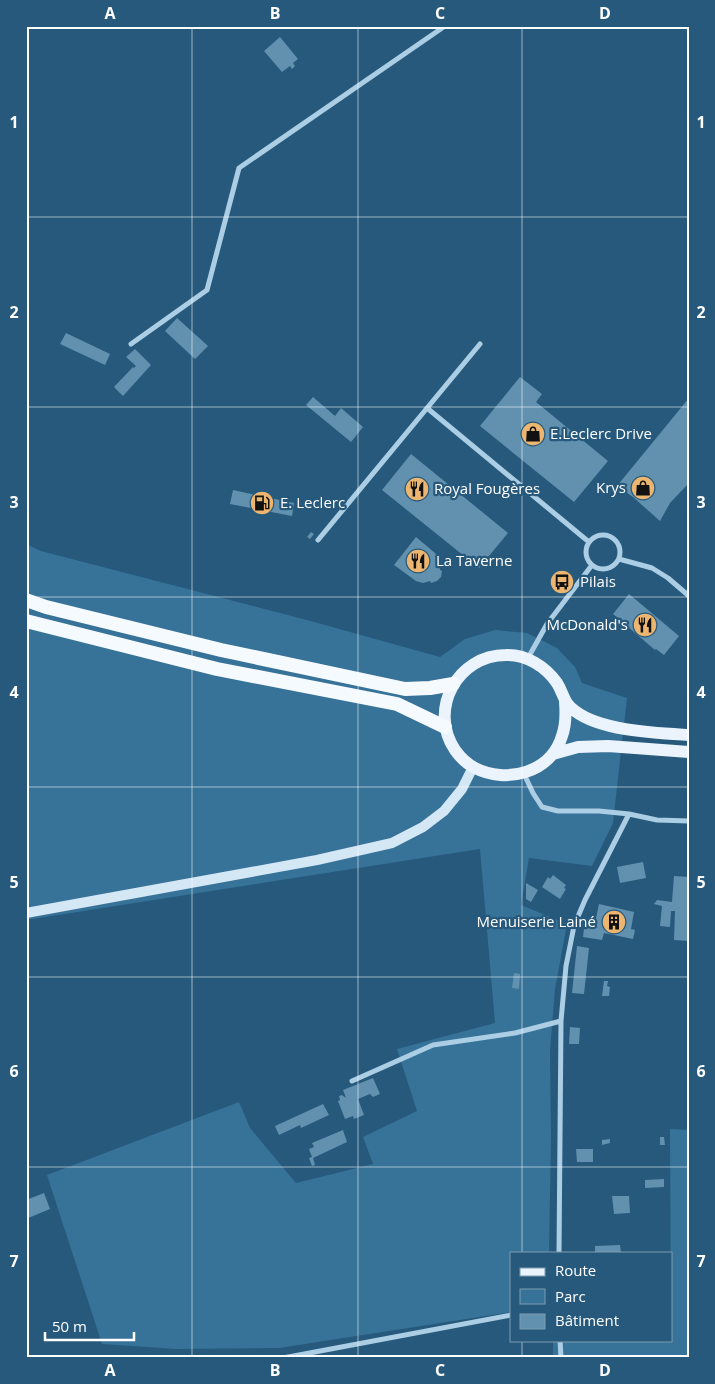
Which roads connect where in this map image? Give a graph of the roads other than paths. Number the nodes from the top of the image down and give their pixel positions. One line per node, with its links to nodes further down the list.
1 (444, 26): 2 (street)
2 (131, 344)
3 (480, 344): 4 (street)
4 (427, 408): 5 (street); 6 (street)
5 (318, 540)
6 (589, 542): 7 (street); 8 (street)
7 (619, 559): 8 (street); 9 (street)
8 (592, 565): 12 (street)
9 (689, 596)
10 (26, 600): 13 (highway)
11 (26, 621): 15 (highway)
12 (527, 659): 13 (main road); 14 (main road)
13 (453, 684): 15 (main road)
14 (565, 702): 16 (main road); 18 (main road)
15 (445, 727): 19 (main road)
16 (689, 736)
17 (689, 752): 18 (main road)
18 (553, 754): 20 (main road)
19 (473, 767): 20 (main road); 23 (main road)
20 (524, 774): 21 (street)
21 (629, 814): 22 (street); 24 (street)
22 (689, 822)
23 (26, 913)
24 (560, 1021): 25 (street); 26 (street)
25 (352, 1081)
26 (559, 1252)
27 (510, 1315): 29 (street)
28 (560, 1342): 30 (street)
29 (283, 1358)
30 (561, 1358)

